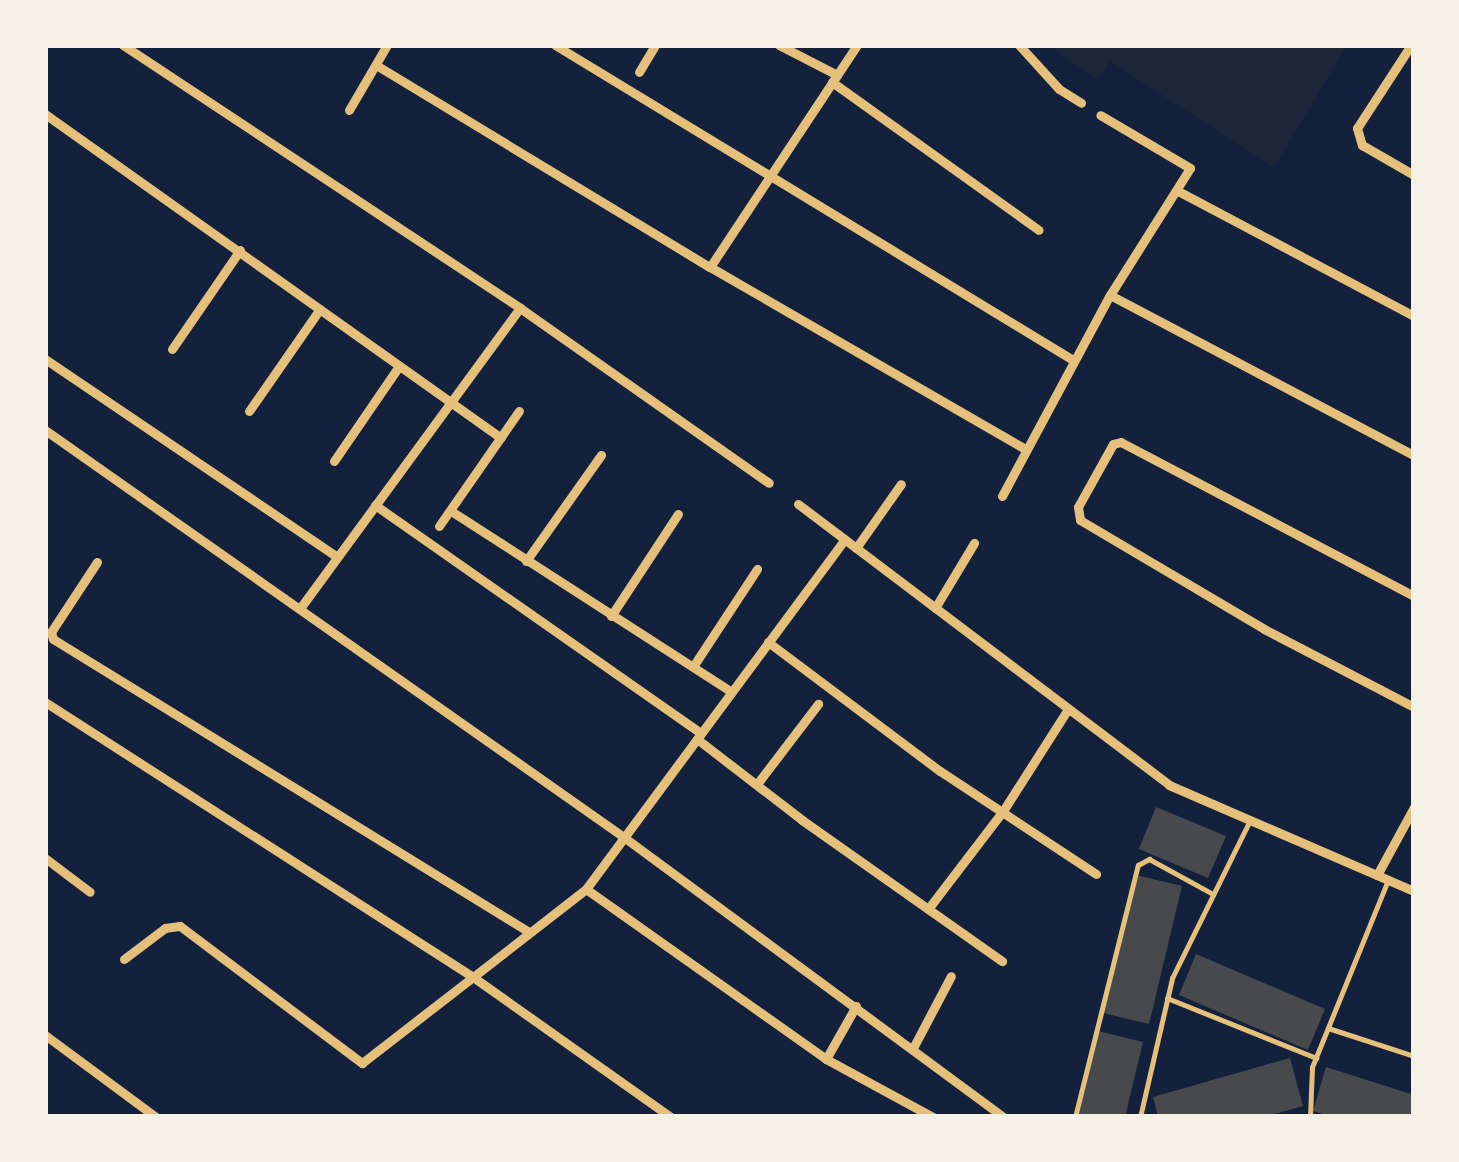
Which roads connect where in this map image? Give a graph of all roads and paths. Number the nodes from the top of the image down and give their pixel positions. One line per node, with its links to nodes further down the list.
1 (124, 45): 23 (street)
2 (387, 45): 9 (street)
3 (555, 45): 16 (street)
4 (655, 45): 10 (street)
5 (779, 45): 11 (street)
6 (857, 45): 11 (street)
7 (1020, 45): 12 (street)
8 (1411, 45): 17 (street)
9 (376, 65): 13 (street); 21 (street)
10 (639, 72)
11 (834, 78): 16 (street); 19 (street)
12 (1081, 103)
13 (349, 110)
14 (45, 114): 20 (street)
15 (1100, 114): 18 (street)
16 (770, 173): 21 (street); 28 (street)
17 (1414, 175)
18 (1178, 191): 22 (street); 25 (street)
19 (1039, 230)
20 (240, 250): 24 (street); 26 (street)
21 (710, 267): 35 (street)
22 (1110, 295): 28 (street); 37 (street)
23 (520, 308): 30 (street); 39 (street)
24 (320, 309): 29 (street); 32 (street)
25 (1414, 316)
26 (172, 349)
27 (45, 359): 50 (street)
28 (1073, 360): 35 (street)
29 (399, 366): 30 (street); 38 (street)
30 (451, 400): 34 (street); 43 (street)
31 (519, 411): 34 (street)
32 (248, 412)
33 (45, 430): 55 (street)
34 (501, 438): 44 (street)
35 (1024, 448): 41 (street)
36 (600, 455): 51 (street)
37 (1414, 455)
38 (334, 461)
39 (769, 484)
40 (901, 484): 49 (street)
41 (1002, 496)
42 (798, 504): 47 (street)
43 (375, 505): 50 (street); 65 (street)
44 (451, 511): 46 (street); 51 (street)
45 (678, 514): 57 (street)
46 (439, 526)
47 (845, 539): 49 (street); 58 (street)
48 (974, 543): 56 (street)
49 (856, 548): 56 (street)
50 (338, 557): 55 (street)
51 (526, 561): 57 (street)
52 (97, 562): 80 (street)
53 (757, 569): 59 (street)
54 (1414, 596): 63 (street)
55 (301, 607): 70 (street)
56 (935, 608): 64 (street)
57 (610, 616): 59 (street)
58 (768, 642): 60 (street); 68 (street)
59 (694, 664): 60 (street)
60 (732, 692): 65 (street)
61 (45, 702): 84 (street)
62 (818, 704): 66 (street)
63 (1414, 707)
64 (1066, 712): 68 (street); 69 (street)
65 (699, 736): 66 (street); 70 (street)
66 (756, 784): 79 (street)
67 (1414, 807): 73 (street)
68 (1003, 811): 72 (street); 79 (street)
69 (1250, 820): 73 (street); 78 (lane)
70 (625, 838): 75 (street); 86 (street)
71 (45, 858): 77 (street)
72 (1096, 874)
73 (1377, 875): 74 (street)
74 (1388, 880): 76 (street); 87 (lane)
75 (586, 888): 80 (street); 92 (street)
76 (1414, 891)
77 (90, 892)
78 (1211, 894): 85 (lane); 97 (lane)
79 (928, 909): 82 (street)
80 (530, 932): 84 (street)
81 (124, 959): 84 (street)
82 (1002, 961)
83 (951, 976): 89 (street)
84 (473, 977): 94 (street)
85 (1167, 998): 91 (lane); 98 (lane)
86 (856, 1006): 89 (street); 92 (street)
87 (1328, 1028): 90 (lane); 91 (lane)
88 (45, 1035): 93 (street)
89 (913, 1048): 96 (street)
90 (1414, 1056)
91 (1316, 1058): 99 (lane)
92 (826, 1059): 95 (street)
93 (156, 1117)
94 (671, 1117)
95 (933, 1117)
96 (1004, 1117)
97 (1075, 1117)
98 (1140, 1117)
99 (1310, 1117)

